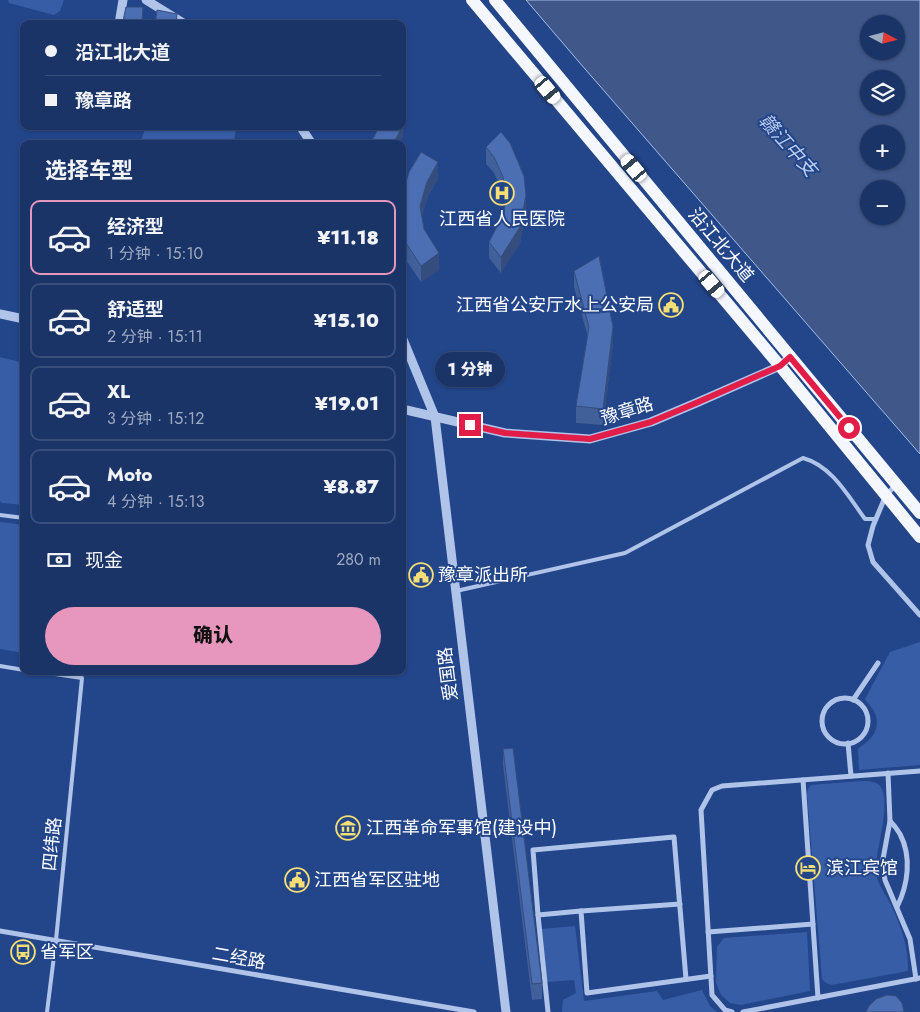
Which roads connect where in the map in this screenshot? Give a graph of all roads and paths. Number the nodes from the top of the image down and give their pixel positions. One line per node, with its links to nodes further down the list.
1 (146, 0): 6 (street)
2 (472, 0): 11 (main road, 沿江北大道)
3 (495, 0): 10 (main road, 沿江北大道)
4 (123, 1): 5 (street)
5 (121, 20)
6 (178, 20)
7 (0, 314): 8 (street)
8 (20, 318)
9 (406, 347): 13 (street, 爱国路)
10 (790, 357): 11 (street, 豫章路); 14 (main road, 沿江北大道)
11 (780, 366): 13 (street, 豫章路); 15 (main road, 沿江北大道)
12 (406, 410): 13 (street, 豫章路)
13 (434, 417): 21 (street, 爱国路)
14 (897, 485): 15 (street); 16 (main road, 沿江北大道)
15 (886, 495): 19 (street); 20 (main road, 沿江北大道)
16 (920, 513)
17 (0, 515): 18 (lane)
18 (20, 518)
19 (876, 519): 21 (lane); 22 (street)
20 (919, 536)
21 (455, 591): 48 (street, 爱国路)
22 (920, 615)
23 (878, 663): 27 (street)
24 (0, 666): 25 (lane)
25 (20, 669)
26 (62, 675): 41 (lane, 四纬路)
27 (853, 700): 28 (street); 28 (street)
28 (848, 743): 31 (street)
29 (920, 771): 30 (street)
30 (888, 773): 31 (street); 33 (street)
31 (850, 776): 32 (street)
32 (803, 780): 38 (street); 40 (street)
33 (890, 821): 35 (street); 35 (street)
34 (680, 904): 36 (street); 37 (street); 43 (street)
35 (898, 907): 44 (street)
36 (581, 912): 37 (street); 43 (street)
37 (538, 915): 49 (street)
38 (813, 924): 40 (street); 45 (street)
39 (0, 931): 41 (street, 二经路)
40 (708, 932): 42 (street)
41 (56, 940): 46 (lane, 四纬路); 47 (street, 二经路)
42 (711, 976): 43 (street); 50 (street)
43 (686, 978)
44 (918, 979): 45 (street)
45 (818, 998): 51 (street)
46 (48, 1012)
47 (474, 1012)
48 (506, 1012)
49 (548, 1012)
50 (732, 1012)
51 (743, 1012)

